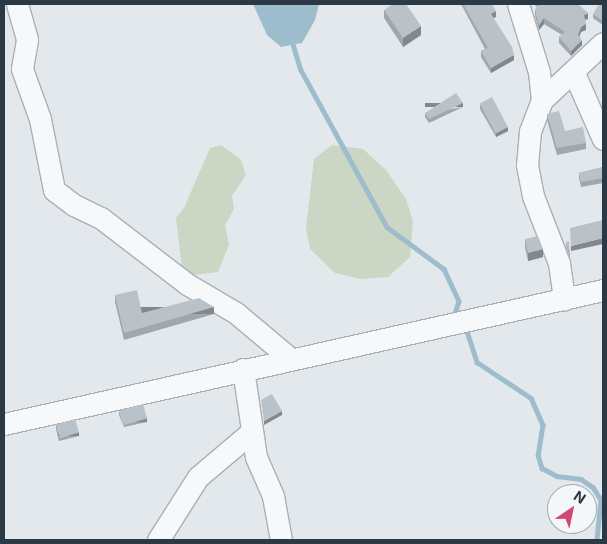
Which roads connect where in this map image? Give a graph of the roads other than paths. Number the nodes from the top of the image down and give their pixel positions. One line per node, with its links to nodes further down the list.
1 (17, 4): 9 (street)
2 (518, 4): 5 (street)
3 (603, 43): 4 (street)
4 (574, 73): 5 (street); 6 (street)
5 (542, 100): 8 (street)
6 (603, 139)
7 (603, 290): 8 (street)
8 (564, 300): 9 (street)
9 (291, 359): 10 (street)
10 (243, 369): 11 (street); 12 (street)
11 (4, 424)
12 (250, 433): 13 (street); 14 (street)
13 (280, 539)
14 (158, 540)

